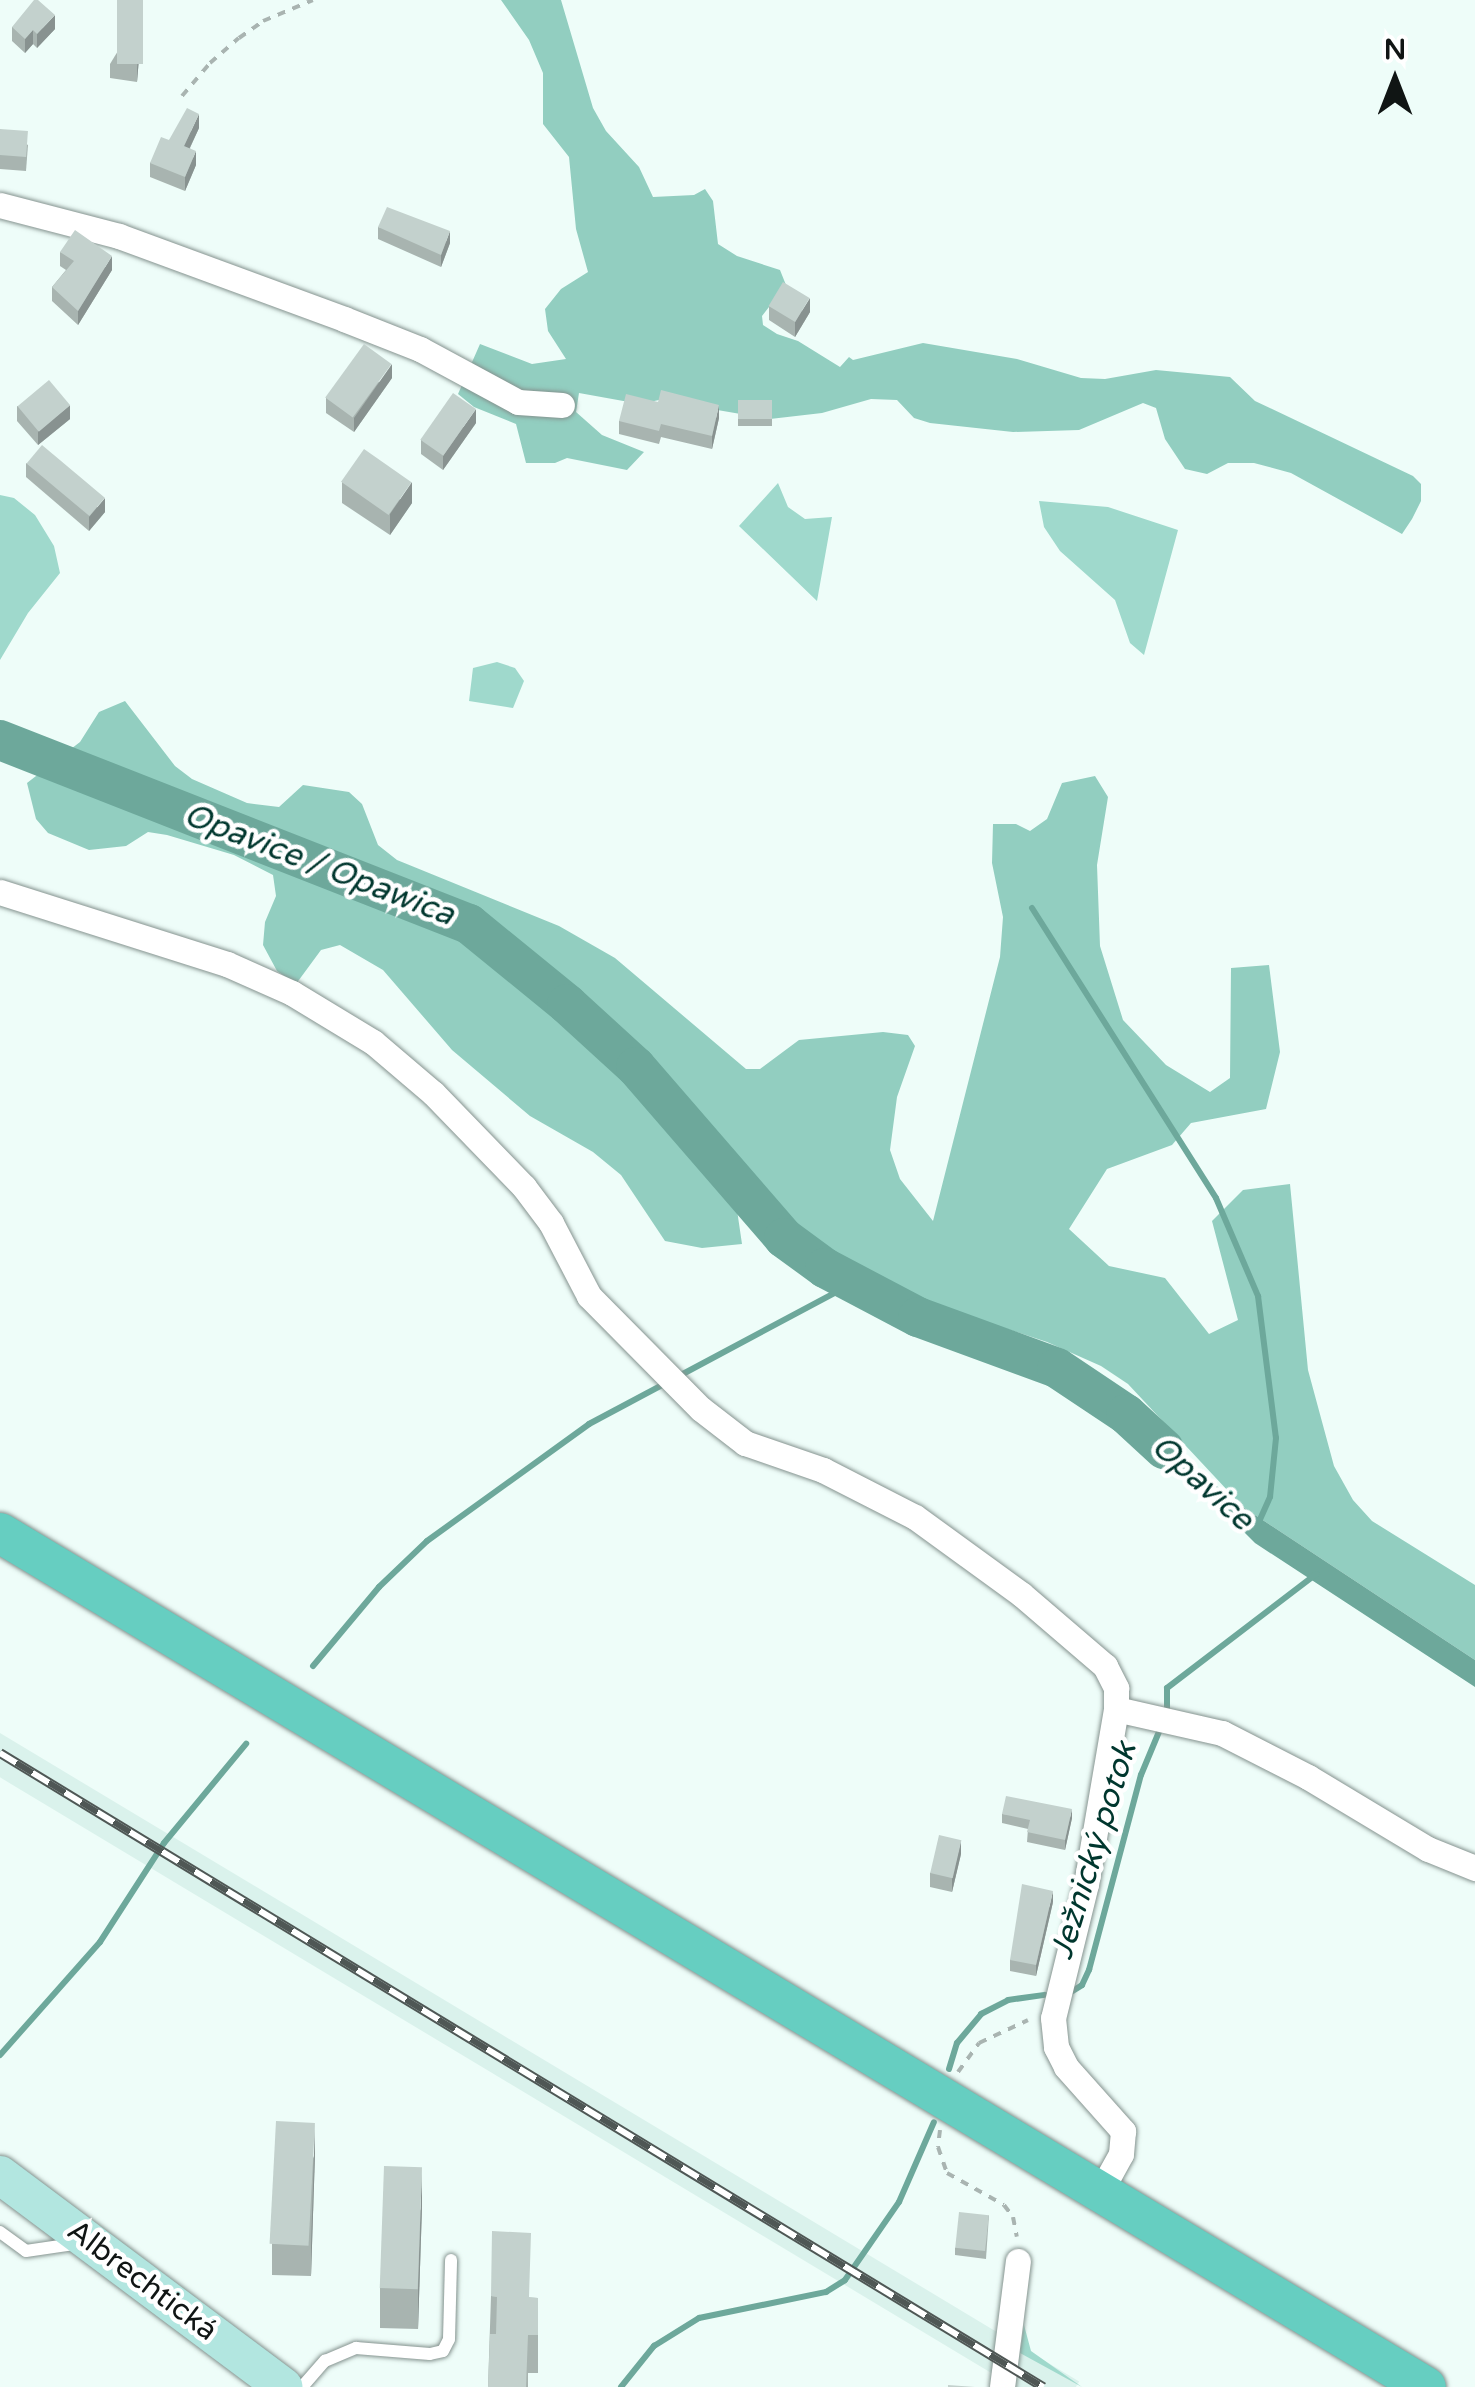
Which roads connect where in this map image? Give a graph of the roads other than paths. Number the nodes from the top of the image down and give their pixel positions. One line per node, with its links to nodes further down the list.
1 (0, 204): 2 (street)
2 (562, 405)
3 (0, 892): 5 (street)
4 (0, 1533): 8 (main road)
5 (1116, 1709): 6 (street); 8 (street)
6 (1475, 1868)
7 (0, 2175): 10 (main road, Albrechtická)
8 (1100, 2192): 16 (main road)
9 (0, 2232): 10 (lane)
10 (89, 2242): 13 (main road, Albrechtická)
11 (452, 2260): 14 (lane)
12 (1018, 2261): 15 (street)
13 (284, 2387)
14 (302, 2387)
15 (1002, 2387)
16 (1426, 2387)

